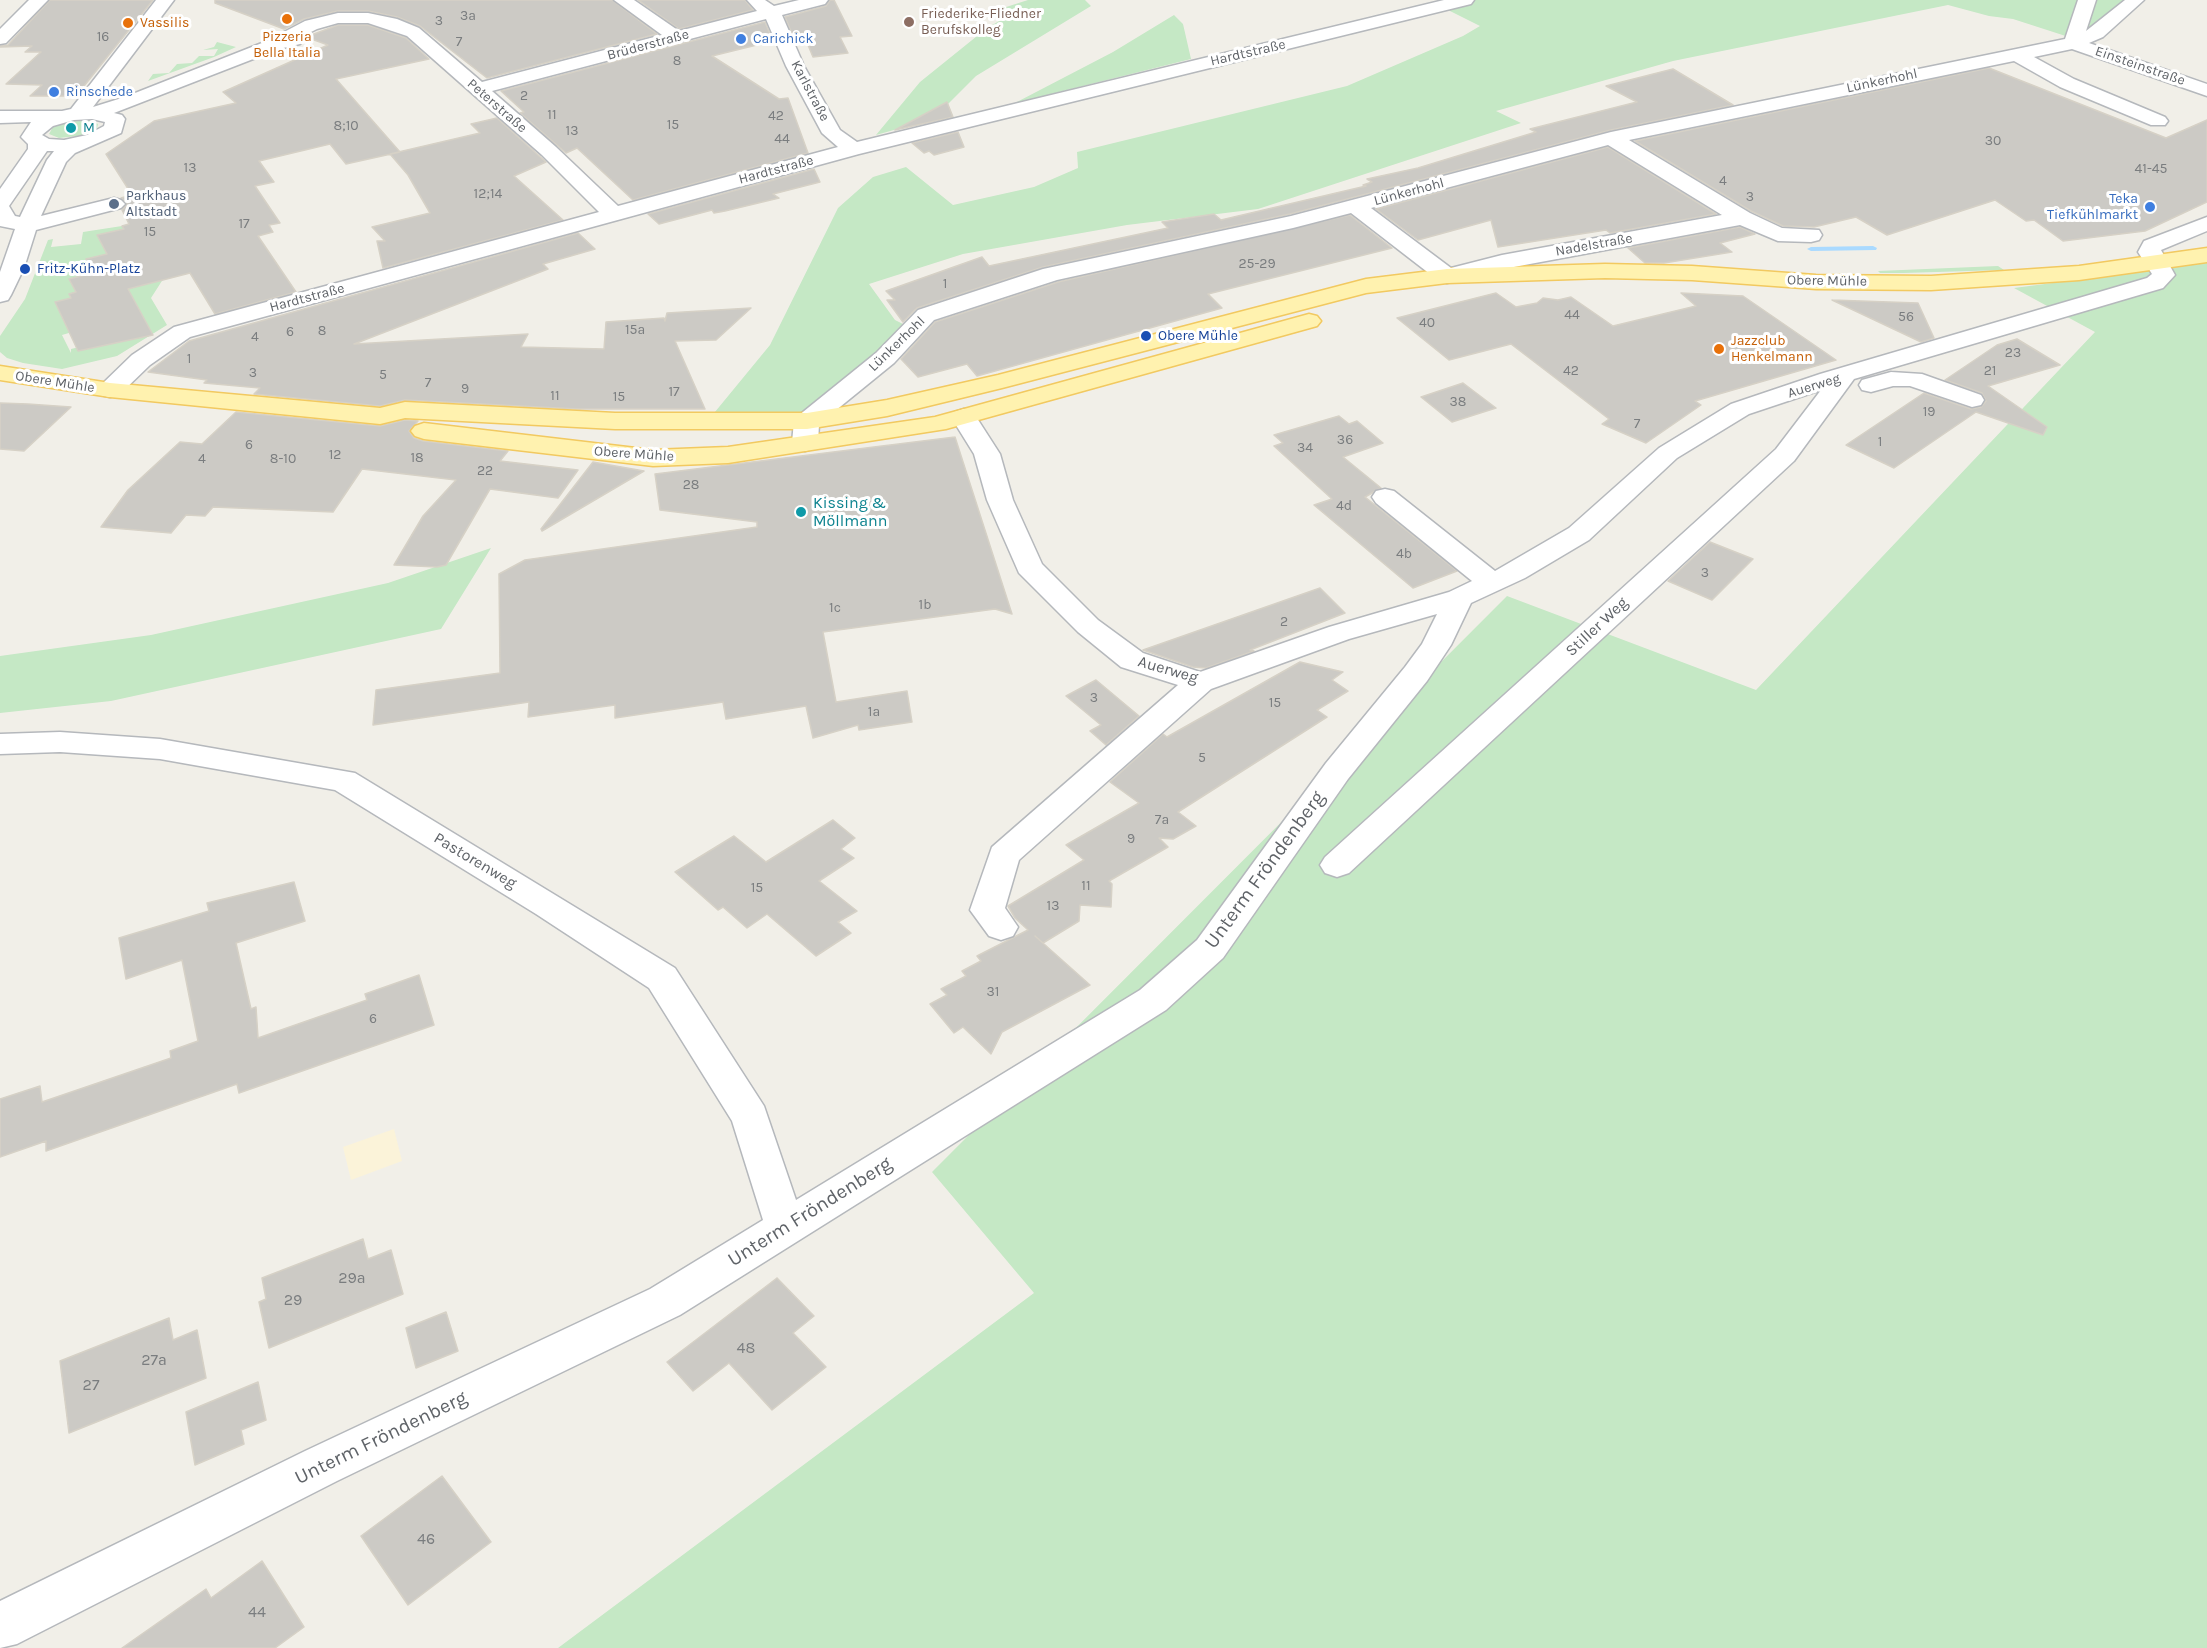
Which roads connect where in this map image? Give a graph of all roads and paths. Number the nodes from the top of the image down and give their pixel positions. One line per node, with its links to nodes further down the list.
1 (39, 0): 11 (street)
2 (165, 0): 17 (street)
3 (623, 0): 10 (street)
4 (754, 0): 9 (street)
5 (819, 0): 9 (street, Brüderstraße)
6 (1465, 0): 25 (street, Hardtstraße)
7 (2087, 0): 12 (street)
8 (2136, 0): 12 (street, Lünkerhohl)
9 (772, 13): 10 (street, Brüderstraße); 25 (street, Karlstraße)
10 (677, 38): 15 (street, Brüderstraße)
11 (0, 39)
12 (2073, 43): 13 (street, Lünkerhohl); 16 (street, Einsteinstraße)
13 (2016, 54): 19 (street); 22 (street, Lünkerhohl)
14 (185, 82): 15 (street, Peterstraße); 17 (street); 20 (street)
15 (477, 89): 29 (street, Peterstraße)
16 (2207, 90)
17 (78, 114): 18 (street); 20 (street); 23 (street)
18 (0, 117)
19 (2158, 121)
20 (116, 123): 24 (street)
21 (0, 129): 23 (street)
22 (1611, 138): 28 (street, Lünkerhohl); 30 (street)
23 (35, 140): 24 (street); 27 (street)
24 (83, 142): 32 (street)
25 (853, 149): 29 (street, Hardtstraße)
26 (114, 204): 32 (street)
27 (0, 206): 32 (street)
28 (1357, 207): 36 (street); 45 (street, Lünkerhohl)
29 (614, 214): 40 (street, Hardtstraße)
30 (1742, 218): 33 (street); 36 (street, Nadelstraße)
31 (2207, 223): 35 (street)
32 (27, 224): 37 (street)
33 (1811, 235)
34 (2207, 255): 35 (main road, Obere Mühle)
35 (2158, 262): 36 (main road, Obere Mühle); 39 (street, Auerweg)
36 (1447, 276): 44 (main road, Obere Mühle); 45 (main road, Obere Mühle)
37 (0, 295)
38 (0, 374): 40 (main road, Obere Mühle)
39 (1840, 381): 42 (street); 47 (street, Auerweg); 51 (street, Stiller Weg)
40 (110, 390): 41 (main road, Obere Mühle); 43 (main road, Obere Mühle)
41 (0, 392)
42 (1972, 400)
43 (380, 416): 45 (main road, Obere Mühle); 45 (main road, Obere Mühle)
44 (964, 417): 45 (main road, Obere Mühle); 49 (street, Auerweg)
45 (806, 432)
46 (1385, 497): 47 (street)
47 (1491, 582): 48 (street, Auerweg)
48 (1459, 598): 49 (street, Auerweg); 53 (street, Unterm Fröndenberg)
49 (1200, 682): 52 (street)
50 (0, 744): 53 (street, Pastorenweg)
51 (1337, 865)
52 (1001, 927)
53 (785, 1227): 54 (street, Unterm Fröndenberg)
54 (0, 1627)

